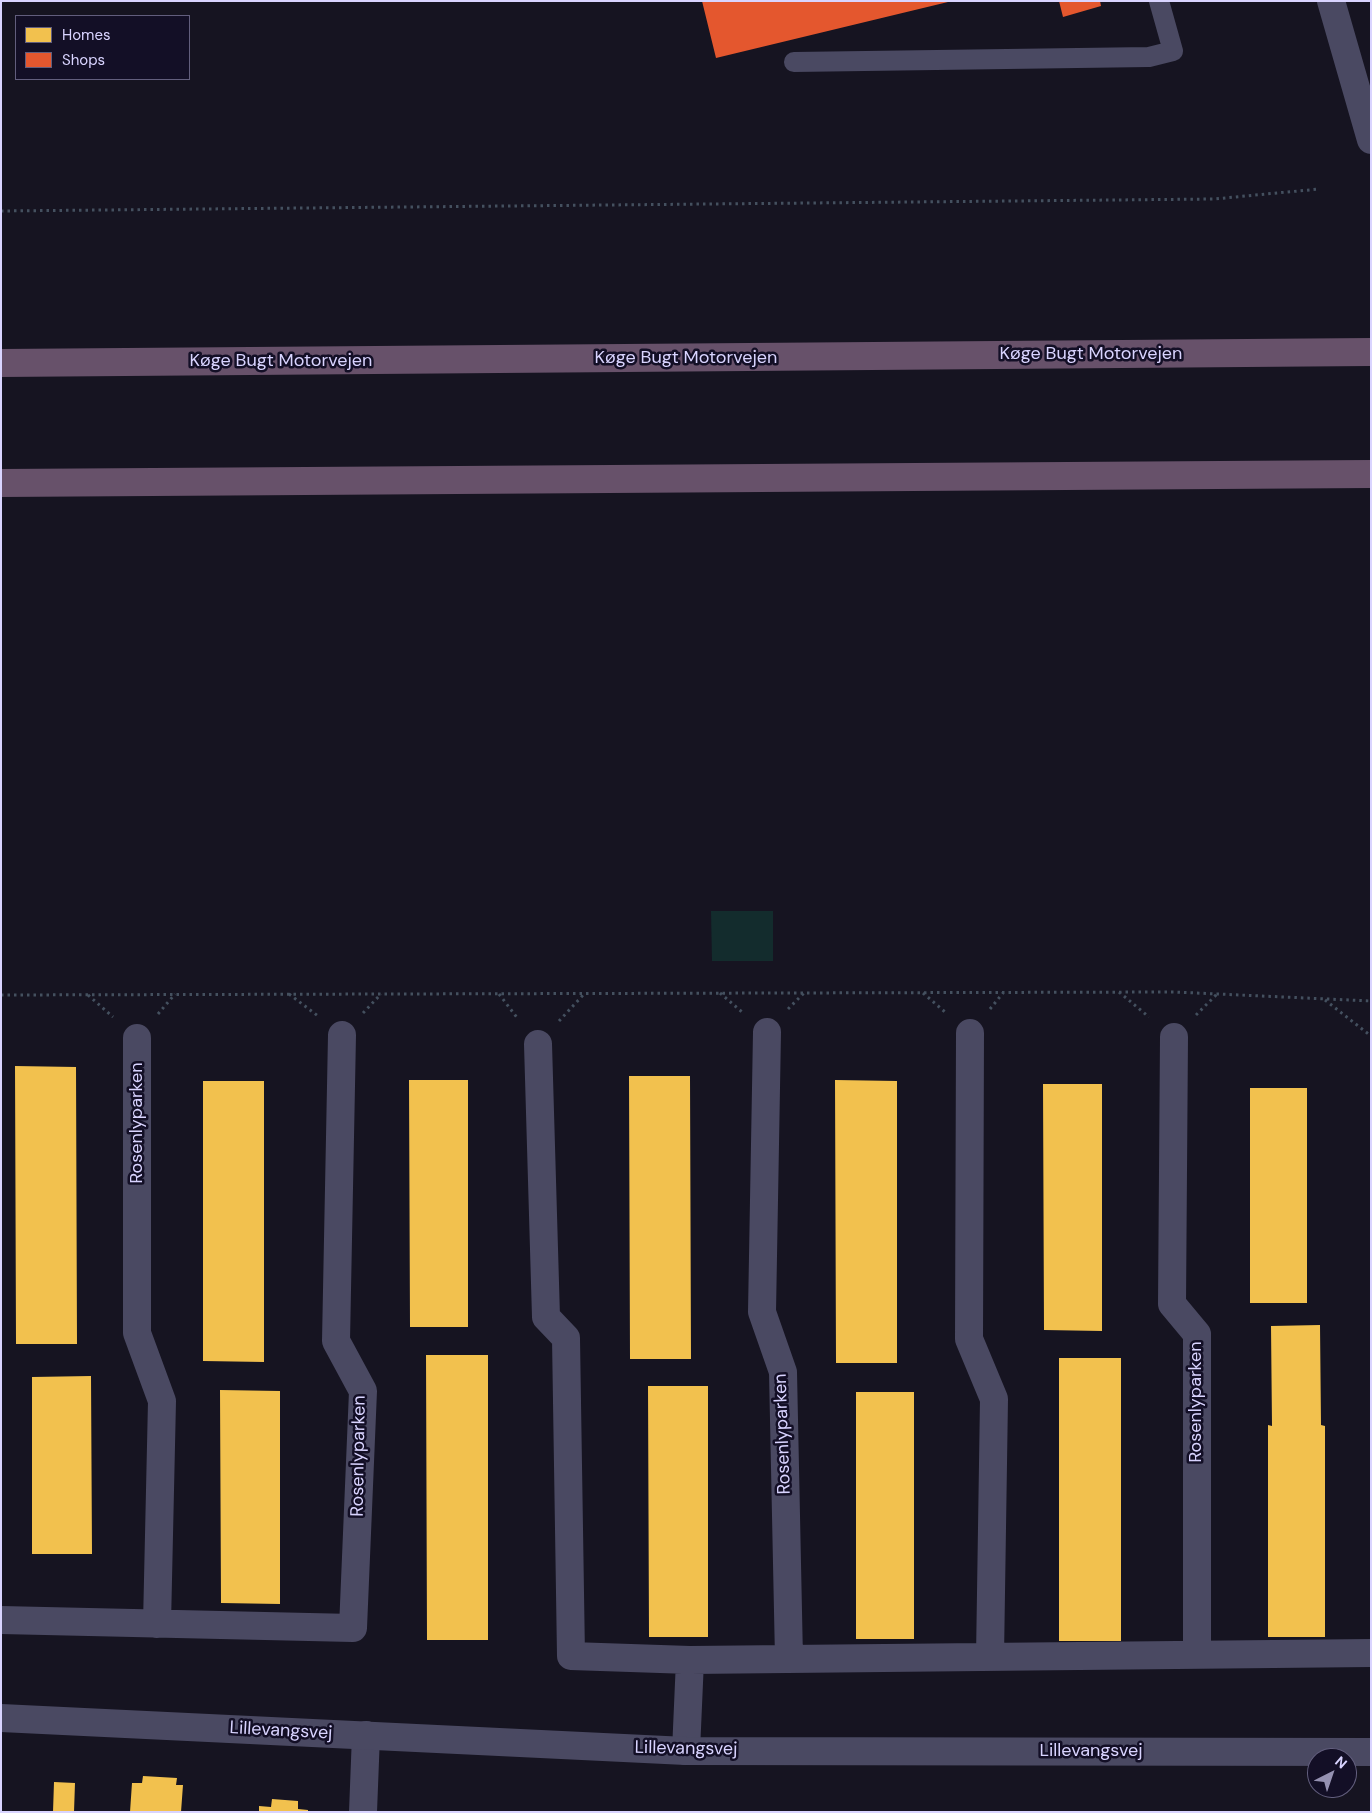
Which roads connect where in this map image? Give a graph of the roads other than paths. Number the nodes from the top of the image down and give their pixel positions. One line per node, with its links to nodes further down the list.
1 (1158, 1): 3 (lane)
2 (1331, 1): 4 (street)
3 (794, 62)
4 (1371, 140)
5 (1371, 352): 6 (highway, Køge Bugt Motorvejen)
6 (1, 363)
7 (1371, 474): 8 (highway)
8 (1, 483)
9 (767, 1032): 20 (street, Rosenlyparken)
10 (970, 1033): 19 (street)
11 (342, 1035): 16 (street, Rosenlyparken)
12 (1174, 1037): 18 (street, Rosenlyparken)
13 (137, 1038): 16 (street, Rosenlyparken)
14 (538, 1044): 21 (street)
15 (1, 1620): 16 (street, Rosenlyparken)
16 (157, 1624)
17 (1371, 1653): 18 (street)
18 (1197, 1655): 19 (street)
19 (990, 1657): 20 (street)
20 (788, 1659): 21 (street)
21 (690, 1660): 24 (street)
22 (1, 1718): 23 (street, Lillevangsvej)
23 (366, 1736): 24 (street, Lillevangsvej); 26 (street)
24 (686, 1751): 25 (street, Lillevangsvej)
25 (1371, 1752)
26 (363, 1812)

